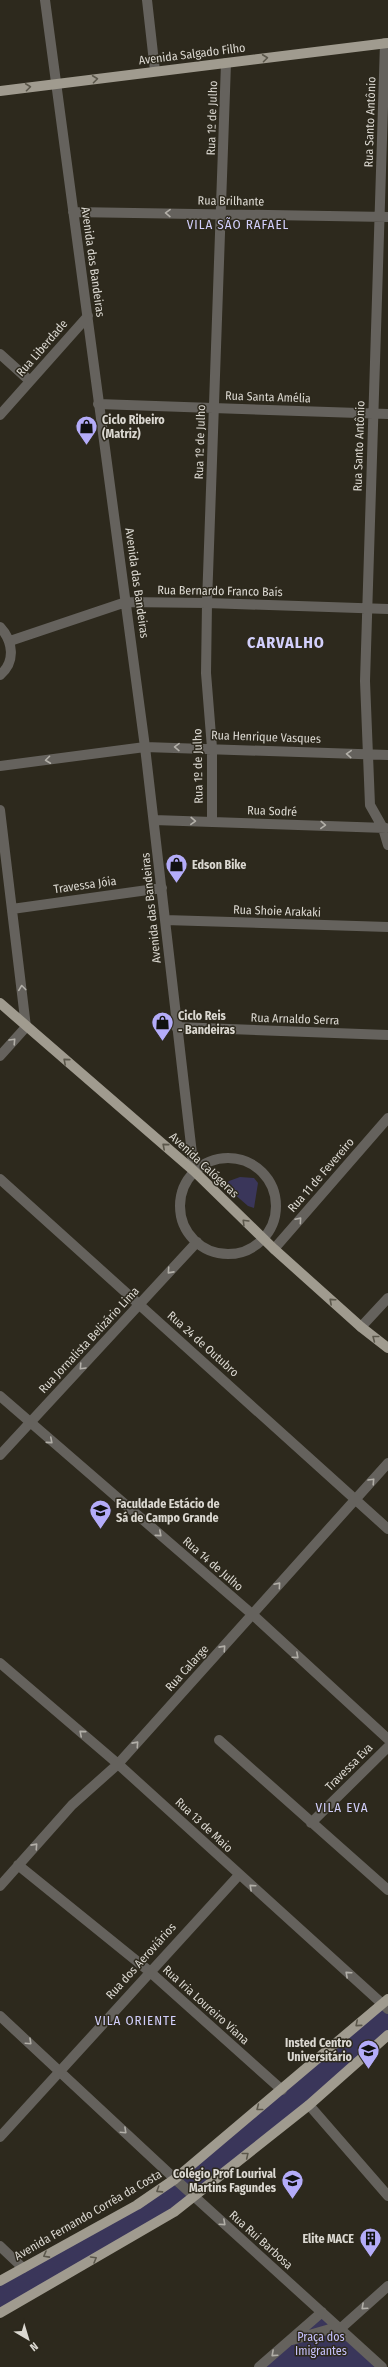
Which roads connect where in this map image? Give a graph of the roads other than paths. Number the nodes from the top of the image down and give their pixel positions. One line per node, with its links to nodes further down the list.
1 (45, 0): 6 (street, Avenida das Bandeiras)
2 (147, 0): 5 (street)
3 (387, 43): 4 (main road, Avenida Salgado Filho, one-way to 3); 10 (street, Rua Santo Antônio)
4 (226, 62): 5 (main road, Avenida Salgado Filho); 9 (street, Rua 1º de Julho)
5 (155, 71): 6 (main road, Avenida Salgado Filho, one-way to 5)
6 (57, 83): 7 (main road, Avenida Salgado Filho, one-way to 6); 8 (street, Avenida das Bandeiras)
7 (0, 91)
8 (73, 212): 9 (street, Rua Brilhante, one-way to 8); 11 (street, Avenida das Bandeiras)
9 (221, 214): 10 (street, Rua Brilhante); 15 (street, Rua 1º de Julho)
10 (384, 217): 16 (street, Rua Santo Antônio)
11 (88, 316): 13 (street, Rua Liberdade); 14 (street, Avenida das Bandeiras)
12 (0, 354): 13 (street)
13 (30, 381): 18 (street, Rua Liberdade)
14 (98, 404): 15 (street, Rua Santa Amélia); 19 (street, Avenida das Bandeiras)
15 (214, 409): 16 (street, Rua Santa Amélia); 20 (street, Rua 1º de Julho)
16 (374, 414): 17 (street, Rua Santa Amélia); 21 (street, Rua Santo Antônio)
17 (388, 414)
18 (0, 415)
19 (126, 602): 20 (street, Rua Bernardo Franco Baís); 24 (street, Rua Bernardo Franco Baís); 26 (street, Avenida das Bandeiras)
20 (207, 603): 21 (street, Rua Bernardo Franco Baís); 27 (street, Rua 1º de Julho)
21 (367, 608): 22 (street, Rua Bernardo Franco Baís); 28 (street, Rua Santo Antônio)
22 (388, 609)
23 (0, 627): 24 (street)
24 (10, 641): 25 (street)
25 (0, 675)
26 (145, 747): 27 (street, Rua Henrique Vasques, one-way to 26); 30 (street, Rua Henrique Vasques, one-way to 30); 32 (street, Avenida das Bandeiras)
27 (212, 748): 28 (street, Rua Henrique Vasques, one-way to 27); 33 (street, Rua 1º de Julho)
28 (367, 755): 29 (street, Rua Henrique Vasques); 34 (street, Rua Santo Antônio)
29 (388, 755)
30 (0, 766)
31 (0, 810): 37 (street)
32 (154, 820): 33 (street, Rua Sodré, one-way to 33); 36 (street, Avenida das Bandeiras)
33 (212, 822): 34 (street, Rua Sodré, one-way to 34)
34 (386, 828): 35 (street, Rua Santo Antônio)
35 (388, 845)
36 (162, 888): 37 (street, Travessa Jóia); 38 (street, Avenida das Bandeiras)
37 (12, 909): 41 (street, one-way to 37)
38 (165, 920): 39 (street, Rua Shoie Arakaki); 42 (street, Avenida das Bandeiras)
39 (388, 927)
40 (0, 1003): 41 (main road, Avenida Calógeras)
41 (26, 1027): 44 (street, one-way to 41); 46 (main road, Avenida Calógeras, one-way to 41)
42 (176, 1027): 43 (street, Rua Arnaldo Serra); 46 (street, Avenida das Bandeiras)
43 (388, 1035)
44 (0, 1056)
45 (388, 1118): 50 (street, Rua 11 de Fevereiro, one-way to 45)
46 (194, 1171): 48 (main road, Avenida Calógeras, one-way to 46); 48 (street); 49 (street)
47 (0, 1179): 52 (street, Rua 24 de Outubro)
48 (263, 1239): 49 (street); 50 (main road, Avenida Calógeras)
49 (197, 1242): 52 (street, Rua Jornalista Belizário Lima, one-way to 52)
50 (274, 1249): 53 (main road, Avenida Calógeras, one-way to 50)
51 (388, 1298): 53 (street)
52 (140, 1305): 56 (street, Rua Jornalista Belizário Lima, one-way to 56); 59 (street, Rua 24 de Outubro)
53 (361, 1327): 54 (main road, Avenida Calógeras, one-way to 53)
54 (388, 1348)
55 (0, 1396): 56 (street, Rua 14 de Julho)
56 (30, 1423): 57 (street, Rua Jornalista Belizário Lima); 61 (street, Rua 14 de Julho, one-way to 61)
57 (0, 1456)
58 (388, 1463): 59 (street, Rua Calarge, one-way to 58)
59 (355, 1498): 60 (street, Rua 24 de Outubro); 61 (street, Rua Calarge, one-way to 59)
60 (388, 1529)
61 (253, 1615): 63 (street, Rua 14 de Julho, one-way to 63); 66 (street, Rua Calarge, one-way to 61)
62 (0, 1663): 66 (street, Rua 13 de Maio, one-way to 62)
63 (388, 1739)
64 (219, 1740): 67 (street)
65 (388, 1747): 67 (street, Travessa Eva)
66 (118, 1764): 68 (street, Rua Calarge, one-way to 66); 69 (street, Rua 13 de Maio)
67 (311, 1823): 71 (street)
68 (18, 1865): 70 (street, Rua Calarge); 72 (street, Rua Iria Loureiro Viana)
69 (238, 1875): 72 (street, Rua dos Aeroviários); 73 (street, Rua 13 de Maio, one-way to 69)
70 (0, 1886)
71 (388, 1890)
72 (149, 1971): 76 (street, Rua dos Aeroviários); 77 (street, Rua Iria Loureiro Viana)
73 (386, 2004): 77 (main road, Avenida Fernando Corrêa da Costa, one-way to 77)
74 (0, 2016): 76 (street, Rua Rui Barbosa, one-way to 76)
75 (388, 2035): 78 (main road)
76 (60, 2071): 79 (street, Rua dos Aeroviários); 80 (street, Rua Rui Barbosa, one-way to 80)
77 (282, 2090): 80 (main road, Avenida Fernando Corrêa da Costa, one-way to 80)
78 (309, 2105): 81 (street); 82 (main road, one-way to 78)
79 (0, 2137)
80 (175, 2180): 82 (street, Rua Rui Barbosa); 84 (main road, Avenida Fernando Corrêa da Costa, one-way to 84)
81 (388, 2196)
82 (194, 2197): 87 (street, Rua Rui Barbosa, one-way to 87); 88 (main road, one-way to 82)
83 (0, 2246): 84 (street)
84 (23, 2268): 85 (main road, Avenida Fernando Corrêa da Costa)
85 (0, 2281)
86 (388, 2286): 89 (street, one-way to 89)
87 (322, 2312): 89 (street, Rua Rui Barbosa); 90 (street)
88 (0, 2313)
89 (340, 2329): 90 (street); 91 (street, Rua Rui Barbosa)
90 (288, 2341): 92 (street, one-way to 92)
91 (380, 2366)
92 (259, 2367)

